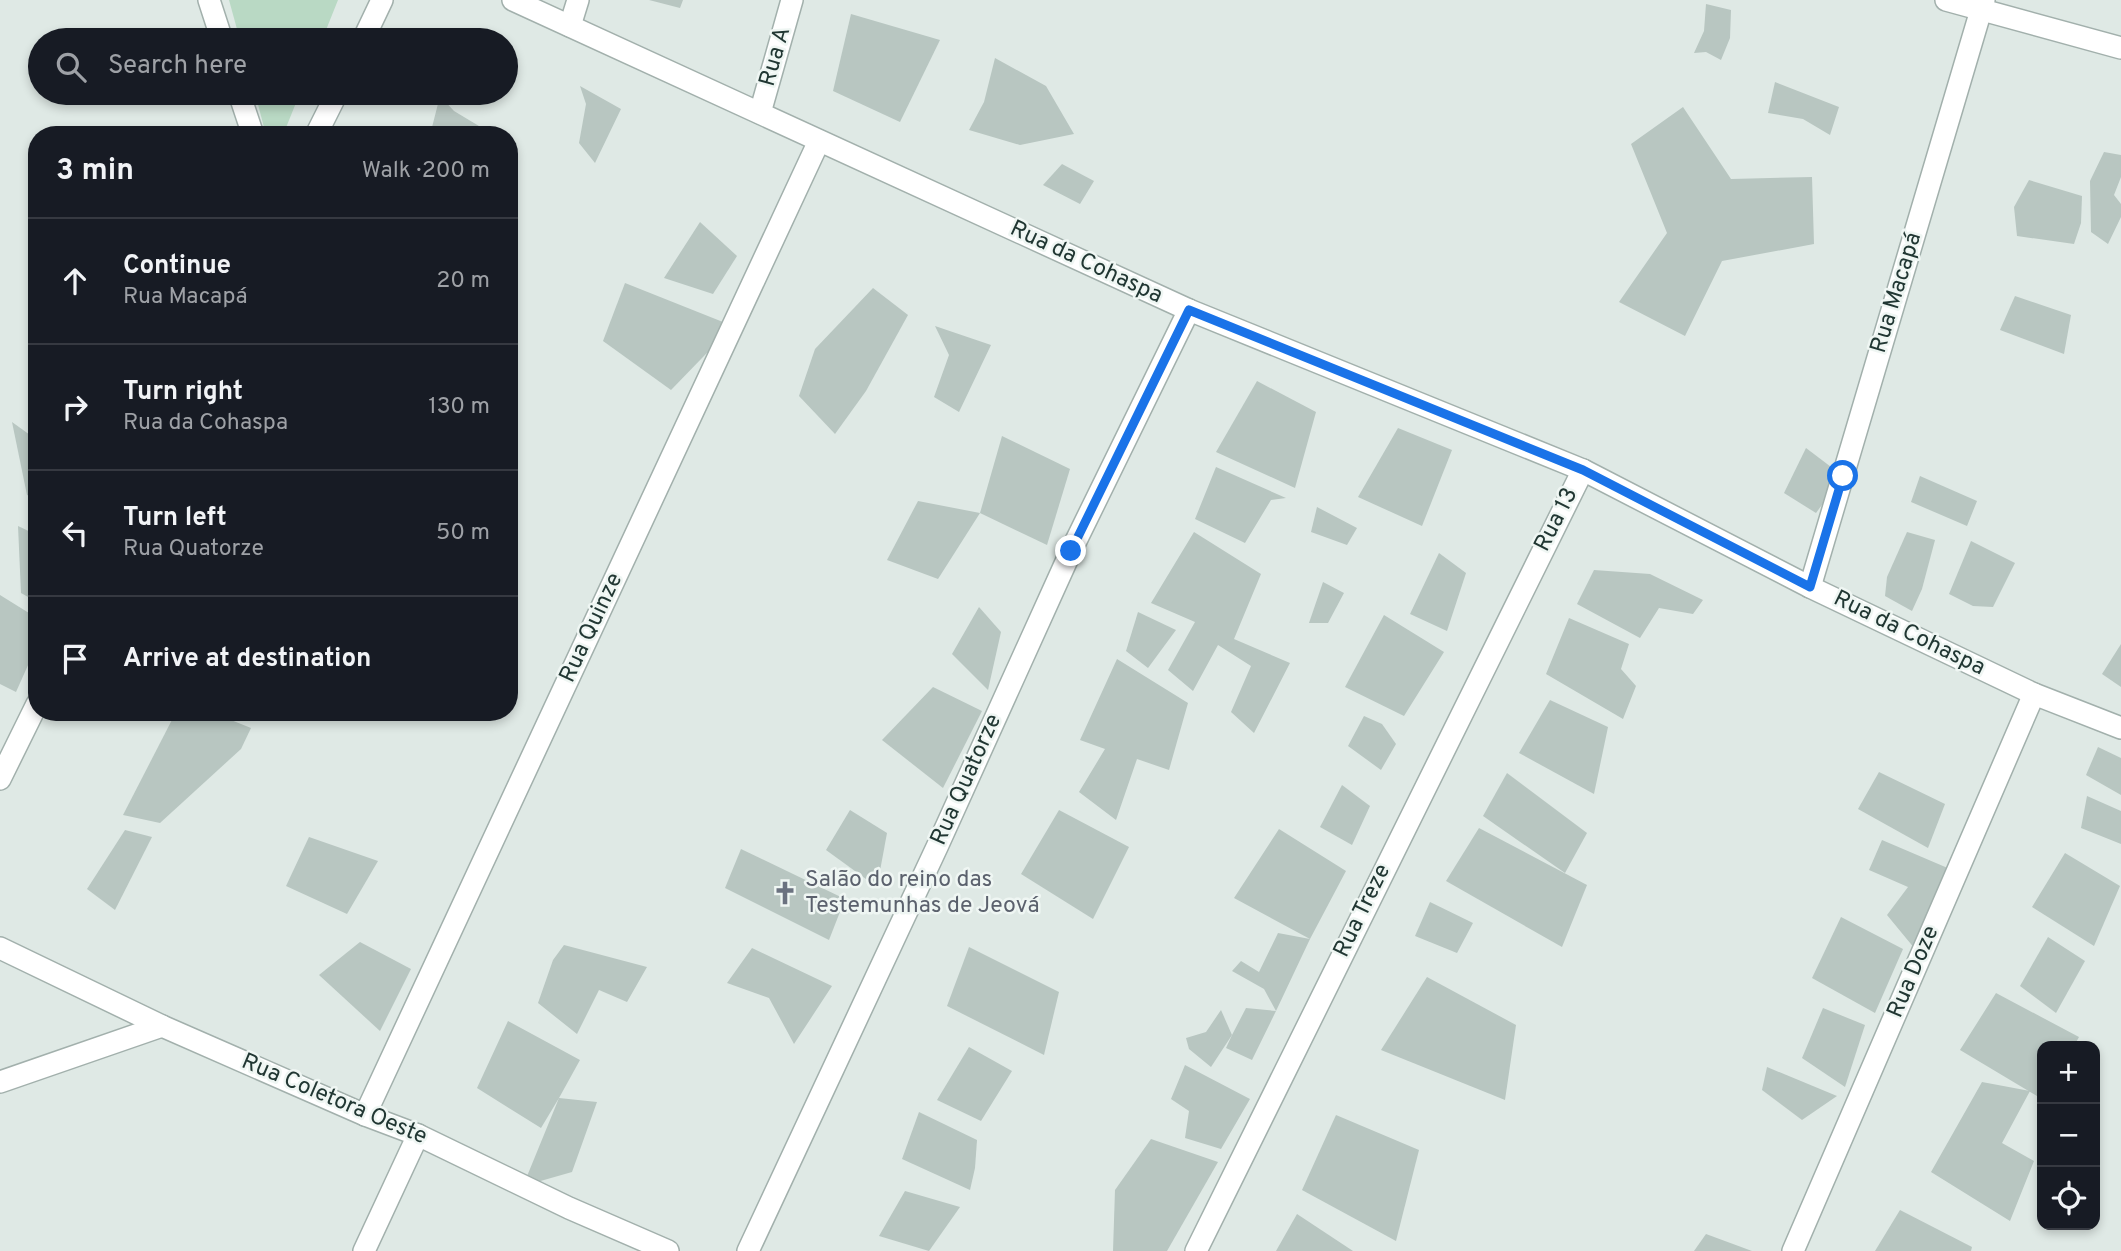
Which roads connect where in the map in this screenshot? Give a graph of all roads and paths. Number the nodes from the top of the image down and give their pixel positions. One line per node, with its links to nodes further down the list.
1 (208, 0): 9 (street)
2 (382, 0): 10 (street)
3 (513, 0): 8 (street, Rua da Cohaspa)
4 (578, 0): 8 (street)
5 (792, 0): 14 (street, Rua A)
6 (1945, 0): 7 (street)
7 (1982, 5): 11 (street); 21 (street, Rua Macapá)
8 (569, 26): 14 (street, Rua da Cohaspa)
9 (218, 28)
10 (369, 28)
11 (2121, 48)
12 (243, 105): 15 (street)
13 (331, 105): 16 (street)
14 (760, 113): 17 (street, Rua da Cohaspa)
15 (250, 126)
16 (320, 126)
17 (819, 141): 18 (street, Rua da Cohaspa); 29 (street, Rua Quinze)
18 (1189, 310): 19 (street, Rua da Cohaspa); 33 (street, Rua Quatorze)
19 (1583, 470): 20 (street, Rua 13); 21 (street, Rua da Cohaspa)
20 (1531, 571): 34 (street, Rua Treze)
21 (1810, 587): 22 (street, Rua da Cohaspa)
22 (2034, 694): 24 (street, Rua da Cohaspa); 35 (street, Rua Doze)
23 (29, 721): 25 (street)
24 (2121, 728)
25 (0, 779)
26 (0, 948): 27 (street, Rua Coletora Oeste)
27 (162, 1026): 28 (street); 29 (street, Rua Coletora Oeste)
28 (0, 1082)
29 (365, 1115): 30 (street, Rua Coletora Oeste)
30 (418, 1135): 31 (street); 32 (street, Rua Coletora Oeste)
31 (364, 1251)
32 (668, 1251)
33 (748, 1251)
34 (1196, 1251)
35 (1793, 1251)

